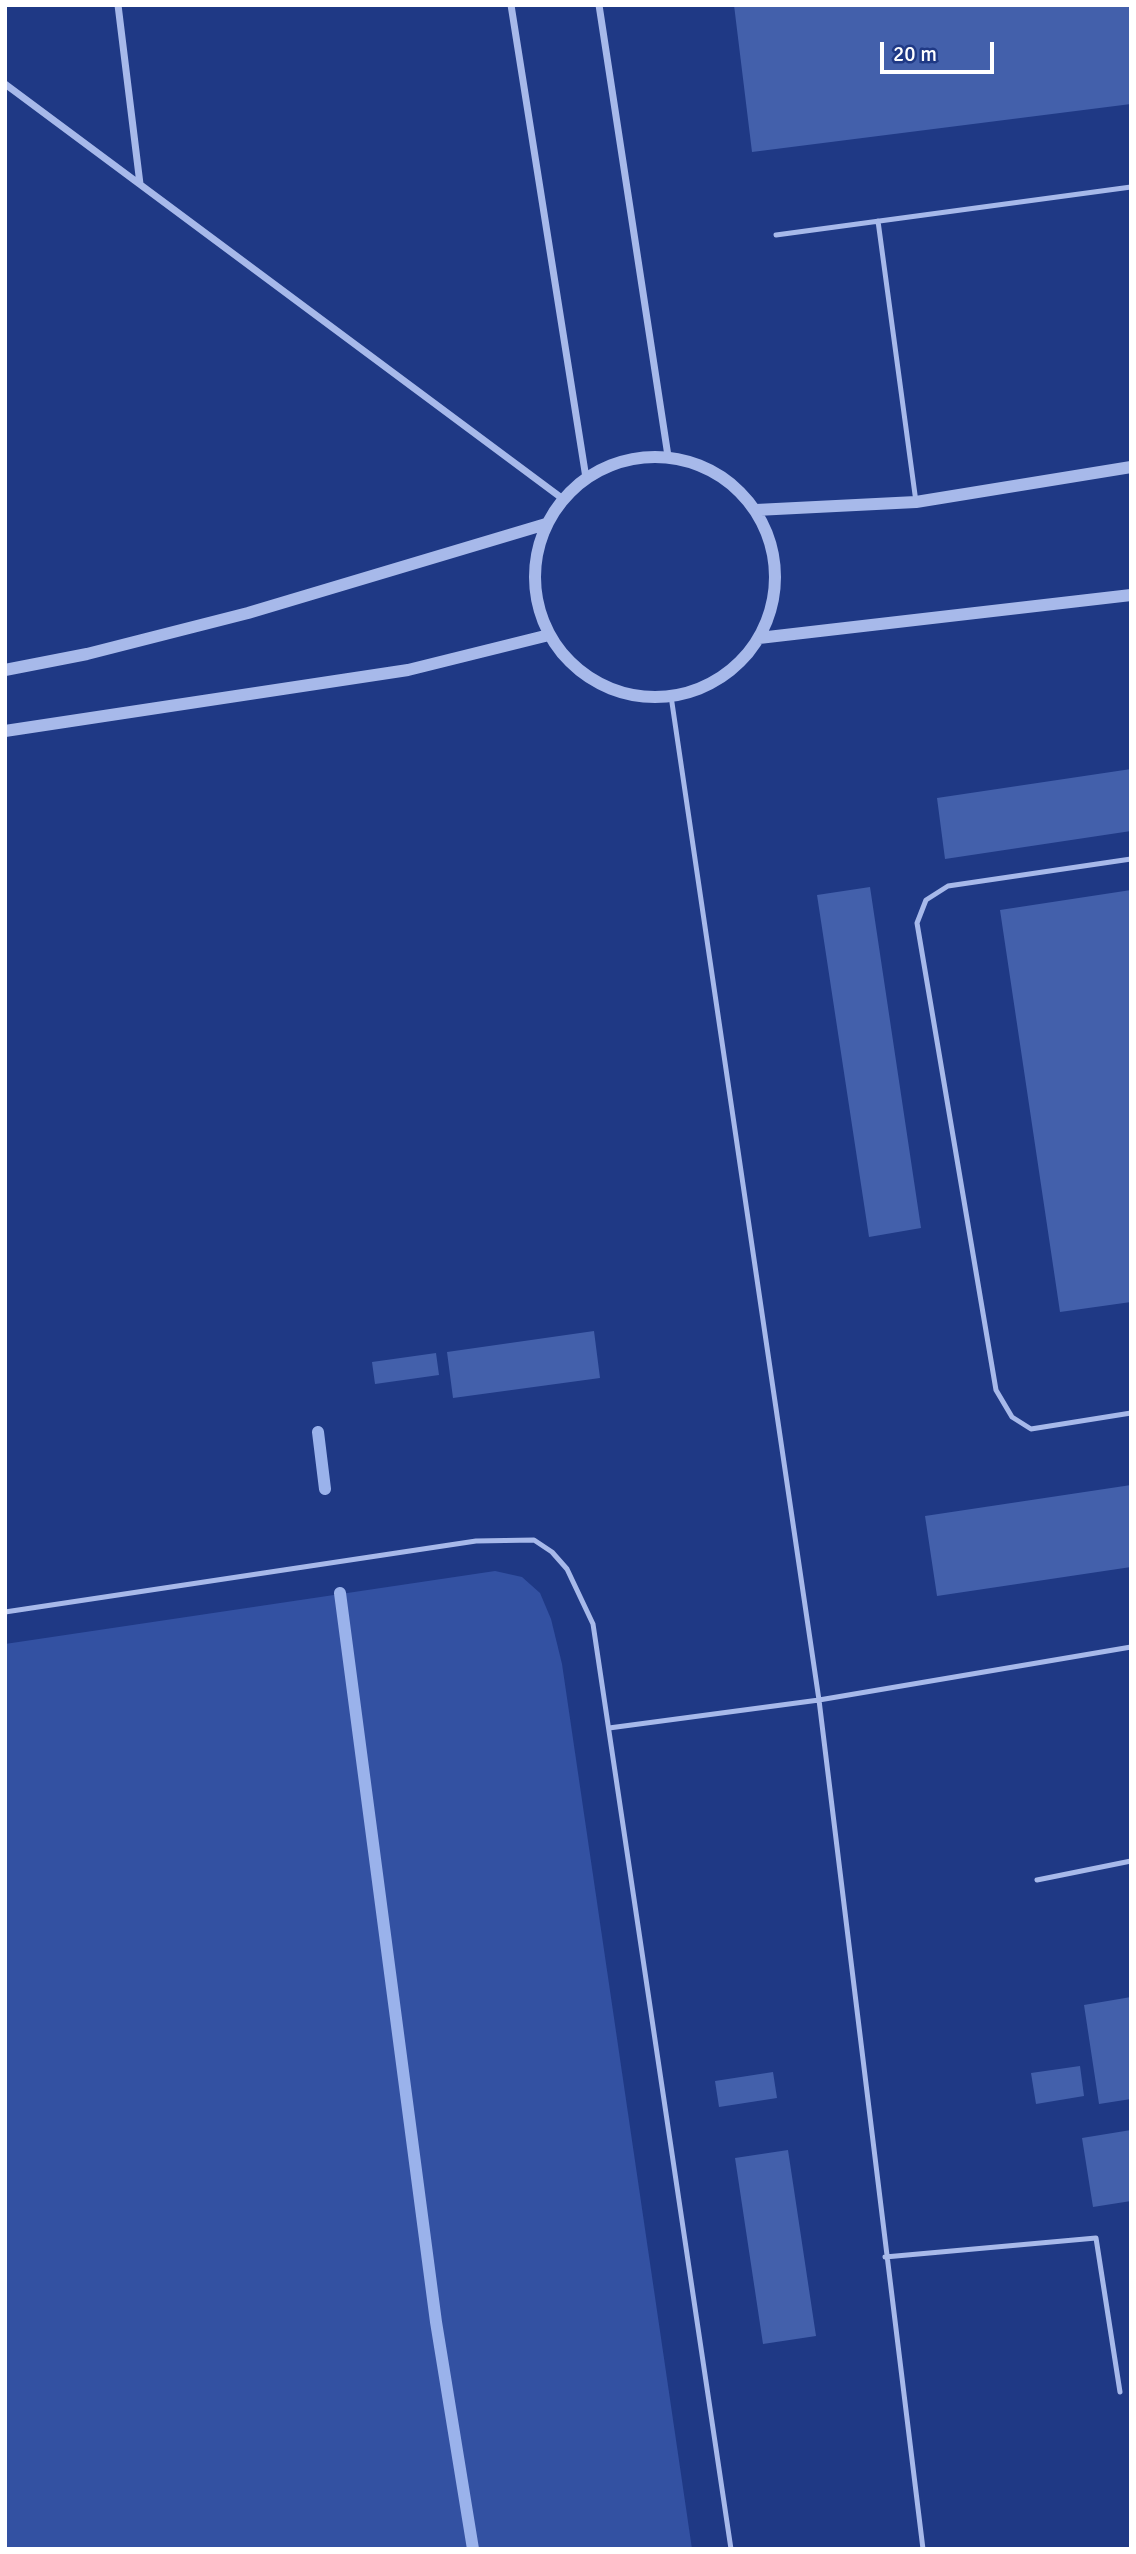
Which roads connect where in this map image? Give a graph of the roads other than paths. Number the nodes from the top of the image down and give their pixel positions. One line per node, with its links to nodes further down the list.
1 (118, 5): 5 (street)
2 (511, 5): 11 (street)
3 (599, 5): 9 (street)
4 (5, 84): 5 (street)
5 (140, 184): 12 (street)
6 (1131, 187): 7 (lane)
7 (878, 221): 8 (lane); 13 (lane)
8 (776, 235)
9 (668, 456): 11 (street); 14 (street)
10 (1131, 467): 13 (street)
11 (586, 478): 12 (street)
12 (563, 499): 15 (street)
13 (916, 502): 14 (street)
14 (756, 510): 18 (street)
15 (546, 524): 17 (street); 19 (street)
16 (1131, 595): 18 (street)
17 (549, 635): 20 (street); 21 (street)
18 (760, 638): 20 (street)
19 (5, 670)
20 (671, 696): 26 (lane)
21 (5, 731)
22 (1131, 859): 23 (lane)
23 (1131, 1413)
24 (5, 1612): 27 (lane)
25 (1131, 1647): 26 (lane)
26 (819, 1700): 27 (lane); 30 (lane)
27 (609, 1728): 32 (lane)
28 (1131, 1861): 29 (lane)
29 (1037, 1880)
30 (885, 2257): 31 (lane); 33 (lane)
31 (1120, 2392)
32 (731, 2549)
33 (923, 2549)

